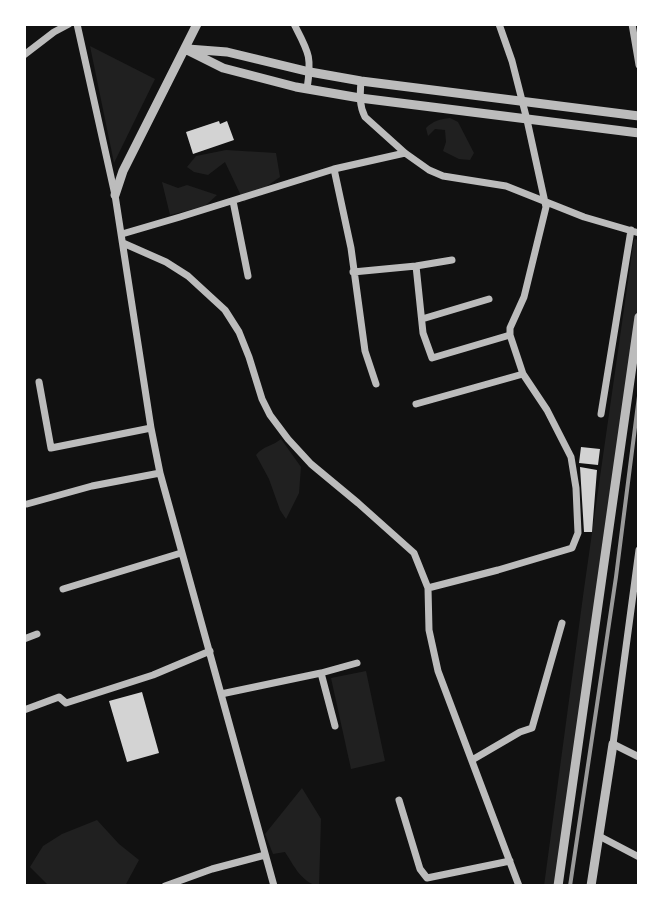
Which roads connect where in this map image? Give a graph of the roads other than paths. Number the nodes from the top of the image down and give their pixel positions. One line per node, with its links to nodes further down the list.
1 (69, 24): 8 (street)
2 (77, 24): 20 (street)
3 (197, 24): 7 (street)
4 (294, 24): 10 (street)
5 (499, 24): 14 (street)
6 (632, 24): 9 (street)
7 (185, 49): 10 (street); 12 (street); 20 (street)
8 (24, 55)
9 (639, 65)
10 (310, 72): 11 (street); 12 (street)
11 (361, 81): 13 (street); 14 (street)
12 (307, 89): 13 (street)
13 (360, 98): 16 (street); 18 (street)
14 (522, 101): 15 (street); 16 (street)
15 (639, 116)
16 (527, 120): 17 (street); 22 (street)
17 (639, 133)
18 (405, 153): 19 (street); 22 (street)
19 (334, 169): 21 (street); 27 (street)
20 (115, 195): 24 (street)
21 (233, 201): 24 (street); 28 (street)
22 (545, 202): 23 (street); 32 (street)
23 (635, 232): 37 (street)
24 (122, 238): 38 (street); 43 (street)
25 (452, 260): 26 (street)
26 (416, 266): 27 (street); 31 (street)
27 (353, 272): 35 (street)
28 (248, 276)
29 (489, 299): 31 (street)
30 (639, 317): 65 (street)
31 (422, 319): 32 (street)
32 (510, 335): 33 (street)
33 (523, 374): 36 (street); 43 (street)
34 (39, 382): 38 (street)
35 (376, 384)
36 (416, 404)
37 (601, 414)
38 (151, 428): 39 (street)
39 (160, 473): 40 (street); 42 (street)
40 (27, 504)
41 (639, 550): 54 (street)
42 (181, 553): 44 (street); 48 (street)
43 (428, 588): 56 (street)
44 (63, 589)
45 (562, 623): 56 (street)
46 (37, 634): 47 (street)
47 (24, 639)
48 (210, 651): 51 (street); 52 (street)
49 (357, 663): 50 (street)
50 (321, 673): 51 (street); 53 (street)
51 (221, 694): 59 (street)
52 (24, 710)
53 (335, 726)
54 (613, 744): 55 (street); 58 (street)
55 (639, 757)
56 (472, 760): 61 (street)
57 (399, 800): 61 (street)
58 (599, 836): 60 (street); 66 (street)
59 (265, 855): 62 (street); 63 (street)
60 (639, 857)
61 (510, 861): 64 (street)
62 (165, 886)
63 (274, 886)
64 (519, 886)
65 (558, 886)
66 (591, 886)

